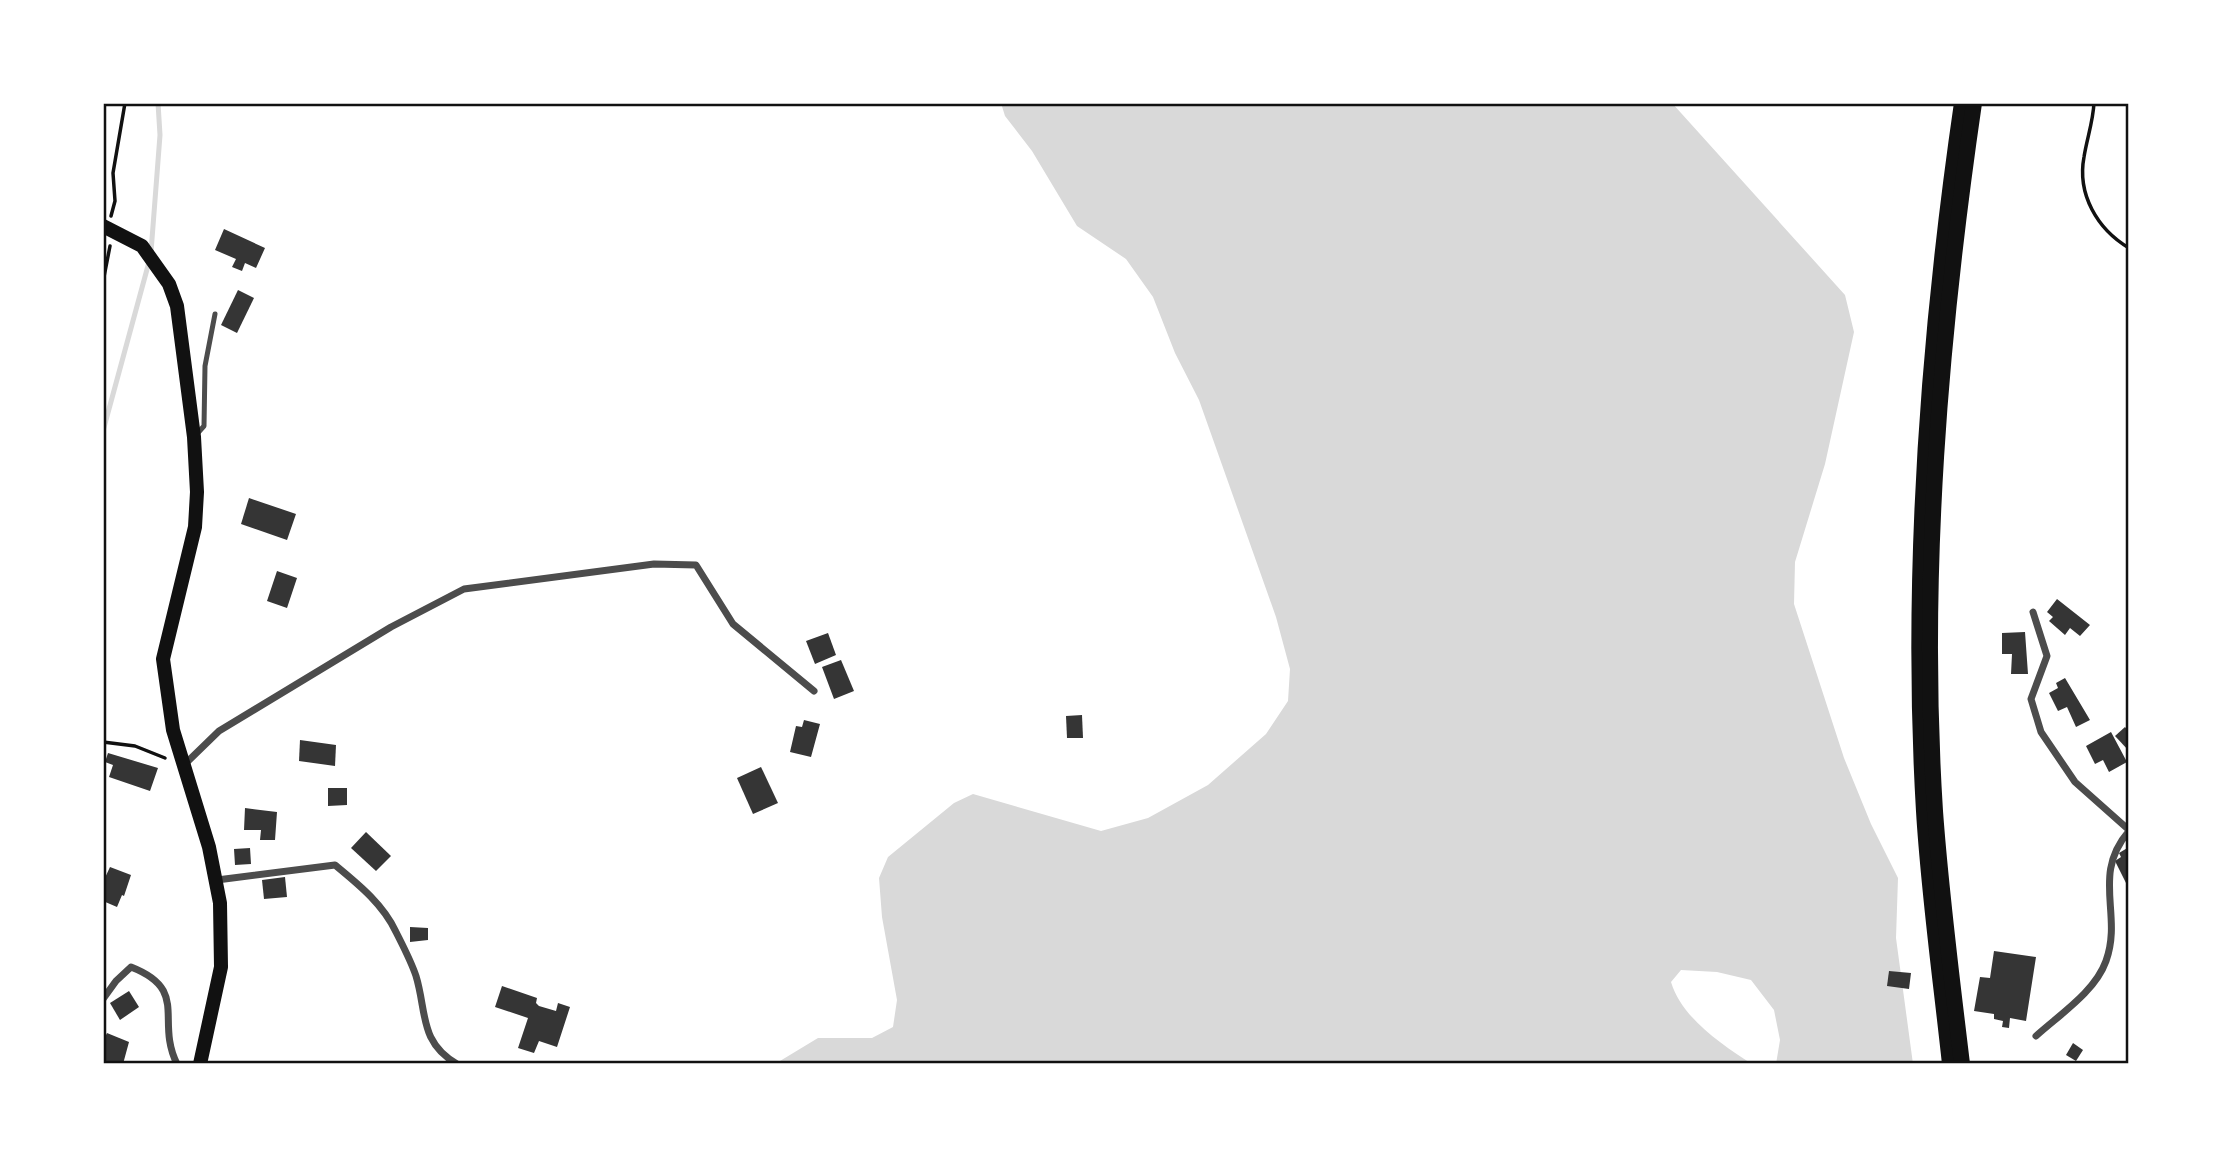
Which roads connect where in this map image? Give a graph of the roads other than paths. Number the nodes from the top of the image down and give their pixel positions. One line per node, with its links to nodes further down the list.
1 (1962, 103): 16 (main road)
2 (1974, 103): 17 (main road)
3 (108, 228): 5 (main road)
4 (215, 314): 5 (lane)
5 (194, 438): 8 (main road)
6 (2034, 612): 9 (street)
7 (814, 691): 8 (street)
8 (184, 765): 10 (main road)
9 (2129, 831): 12 (street)
10 (217, 880): 14 (main road); 15 (street)
11 (103, 999): 13 (street)
12 (2036, 1036)
13 (177, 1064)
14 (200, 1064)
15 (457, 1064)
16 (1950, 1064)
17 (1962, 1064)

